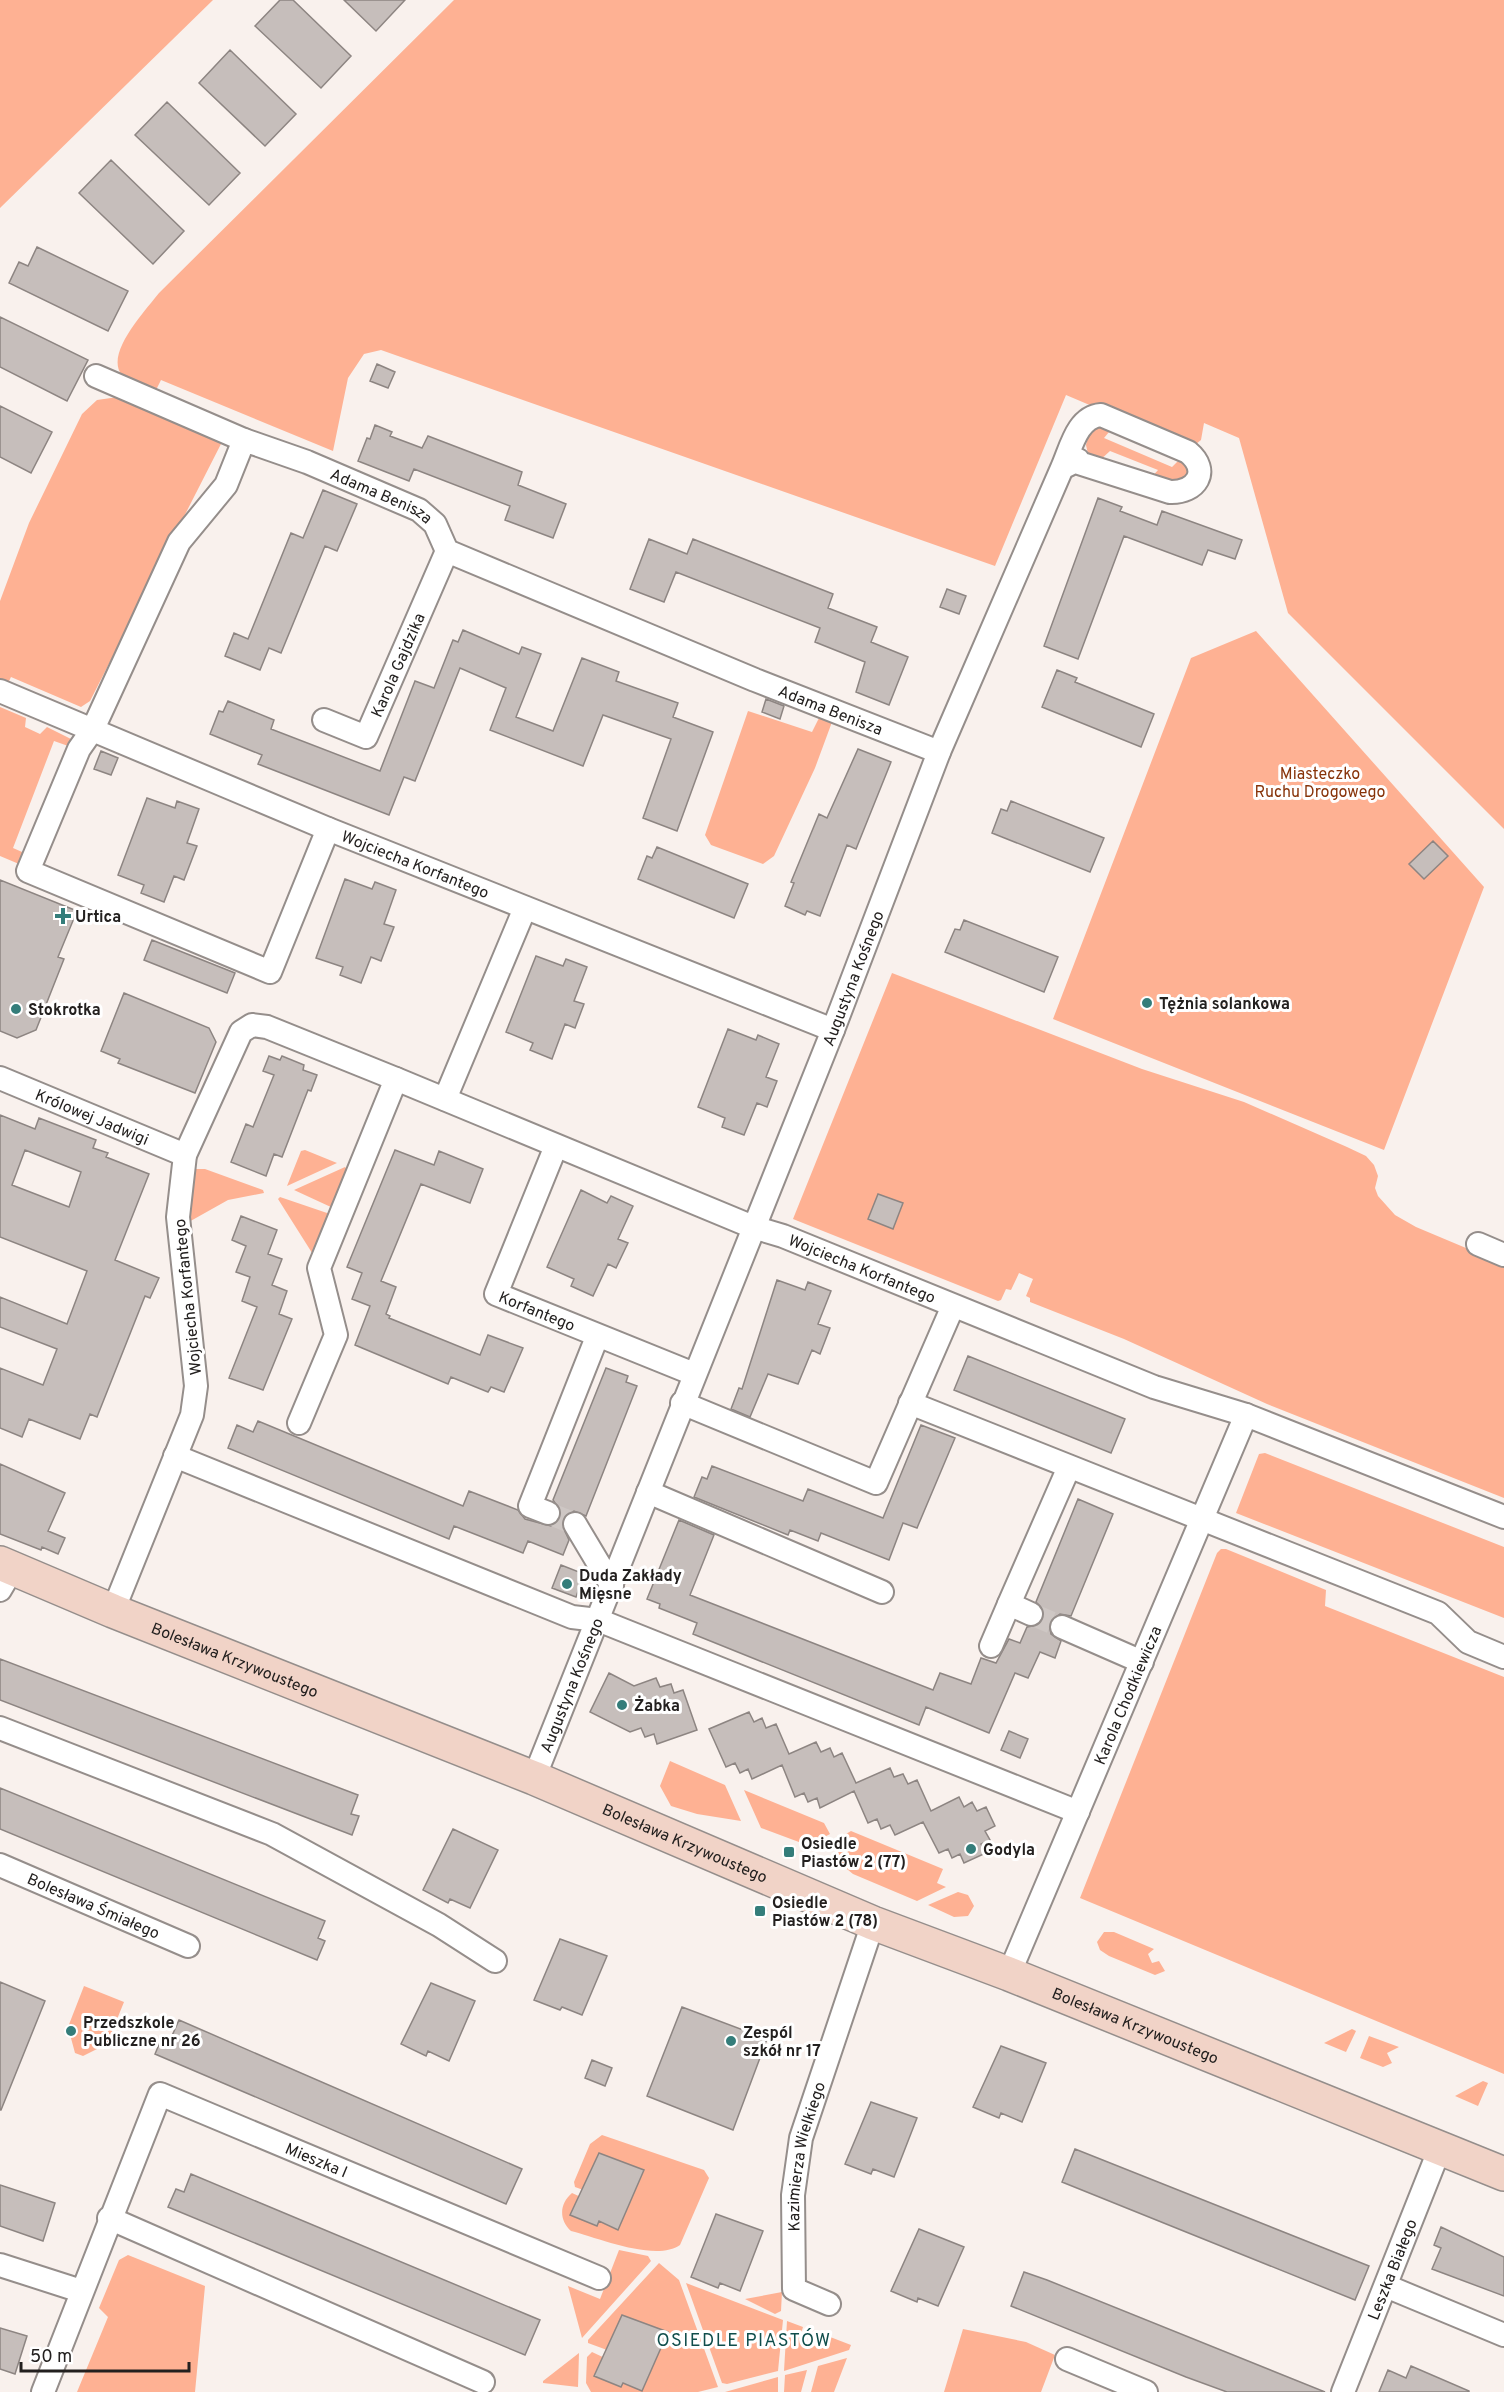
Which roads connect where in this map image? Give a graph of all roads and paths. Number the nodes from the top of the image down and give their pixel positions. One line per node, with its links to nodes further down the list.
1 (96, 376): 2 (street, Adama Benisza)
2 (244, 440): 4 (street, Adama Benisza); 7 (street)
3 (1062, 468): 3 (street, Augustyna Kośnego); 8 (street, Augustyna Kośnego)
4 (447, 551): 6 (street, Karola Gajdzika); 8 (street, Adama Benisza)
5 (0, 691): 7 (street, Wojciecha Korfantego)
6 (324, 720)
7 (93, 729): 9 (street, Wojciecha Korfantego); 9 (street)
8 (939, 752): 11 (street, Augustyna Kośnego)
9 (328, 829): 10 (street, Wojciecha Korfantego)
10 (525, 908): 11 (street, Wojciecha Korfantego); 14 (street)
11 (832, 1030): 17 (street, Augustyna Kośnego)
12 (0, 1078): 16 (street, Królowej Jadwigi)
13 (396, 1079): 14 (street, Wojciecha Korfantego); 16 (street, Wojciecha Korfantego); 26 (street)
14 (445, 1099): 15 (street, Wojciecha Korfantego)
15 (556, 1146): 17 (street, Wojciecha Korfantego); 21 (street, Korfantego)
16 (185, 1155): 27 (street, Wojciecha Korfantego)
17 (753, 1227): 20 (street, Wojciecha Korfantego); 22 (street, Augustyna Kośnego)
18 (1478, 1244): 19 (street)
19 (1504, 1255)
20 (953, 1306): 24 (street, Wojciecha Korfantego); 25 (street)
21 (597, 1337): 22 (street, Korfantego); 30 (street)
22 (693, 1374): 23 (street, Augustyna Kośnego)
23 (682, 1403): 24 (street, Wojciecha Korfantego); 29 (street, Augustyna Kośnego)
24 (910, 1403): 28 (street)
25 (1246, 1415): 31 (street); 32 (street, Karola Chodkiewicza)
26 (299, 1423)
27 (175, 1456): 38 (street, Wojciecha Korfantego); 40 (street)
28 (1069, 1467): 32 (street); 37 (street)
29 (648, 1491): 35 (street, Augustyna Kośnego); 36 (street)
30 (548, 1513)
31 (1504, 1517)
32 (1202, 1521): 43 (street); 44 (street, Karola Chodkiewicza)
33 (575, 1524): 35 (street)
34 (4, 1574): 38 (street, Bolesława Krzywoustego)
35 (612, 1586): 40 (street, Augustyna Kośnego)
36 (882, 1592)
37 (1009, 1604): 39 (street); 42 (street)
38 (113, 1611): 46 (street, Bolesława Krzywoustego)
39 (1031, 1614)
40 (598, 1620): 46 (street, Augustyna Kośnego); 47 (street)
41 (1062, 1627): 44 (street)
42 (990, 1646)
43 (1504, 1657)
44 (1142, 1662): 47 (street, Karola Chodkiewicza)
45 (0, 1728): 51 (street)
46 (534, 1778): 49 (street, Bolesława Krzywoustego)
47 (1078, 1812): 52 (street, Karola Chodkiewicza)
48 (0, 1865): 50 (street, Bolesława Śmiałego)
49 (873, 1923): 52 (street, Bolesława Krzywoustego); 60 (street, Kazimierza Wielkiego)
50 (188, 1946)
51 (495, 1961)
52 (1009, 1974): 53 (street, Bolesława Krzywoustego)
53 (1440, 2148): 54 (street, Bolesława Krzywoustego); 58 (street, Leszka Białego)
54 (1504, 2174)
55 (109, 2218): 57 (street, Mieszka I); 59 (street, Mieszka I); 63 (street)
56 (0, 2265): 59 (street)
57 (599, 2278)
58 (1386, 2286): 61 (street); 66 (street, Leszka Białego)
59 (81, 2291): 64 (street, Mieszka I)
60 (829, 2304)
61 (1504, 2335)
62 (1066, 2359): 65 (street)
63 (483, 2382)
64 (43, 2392)
65 (1146, 2392)
66 (1343, 2392)

